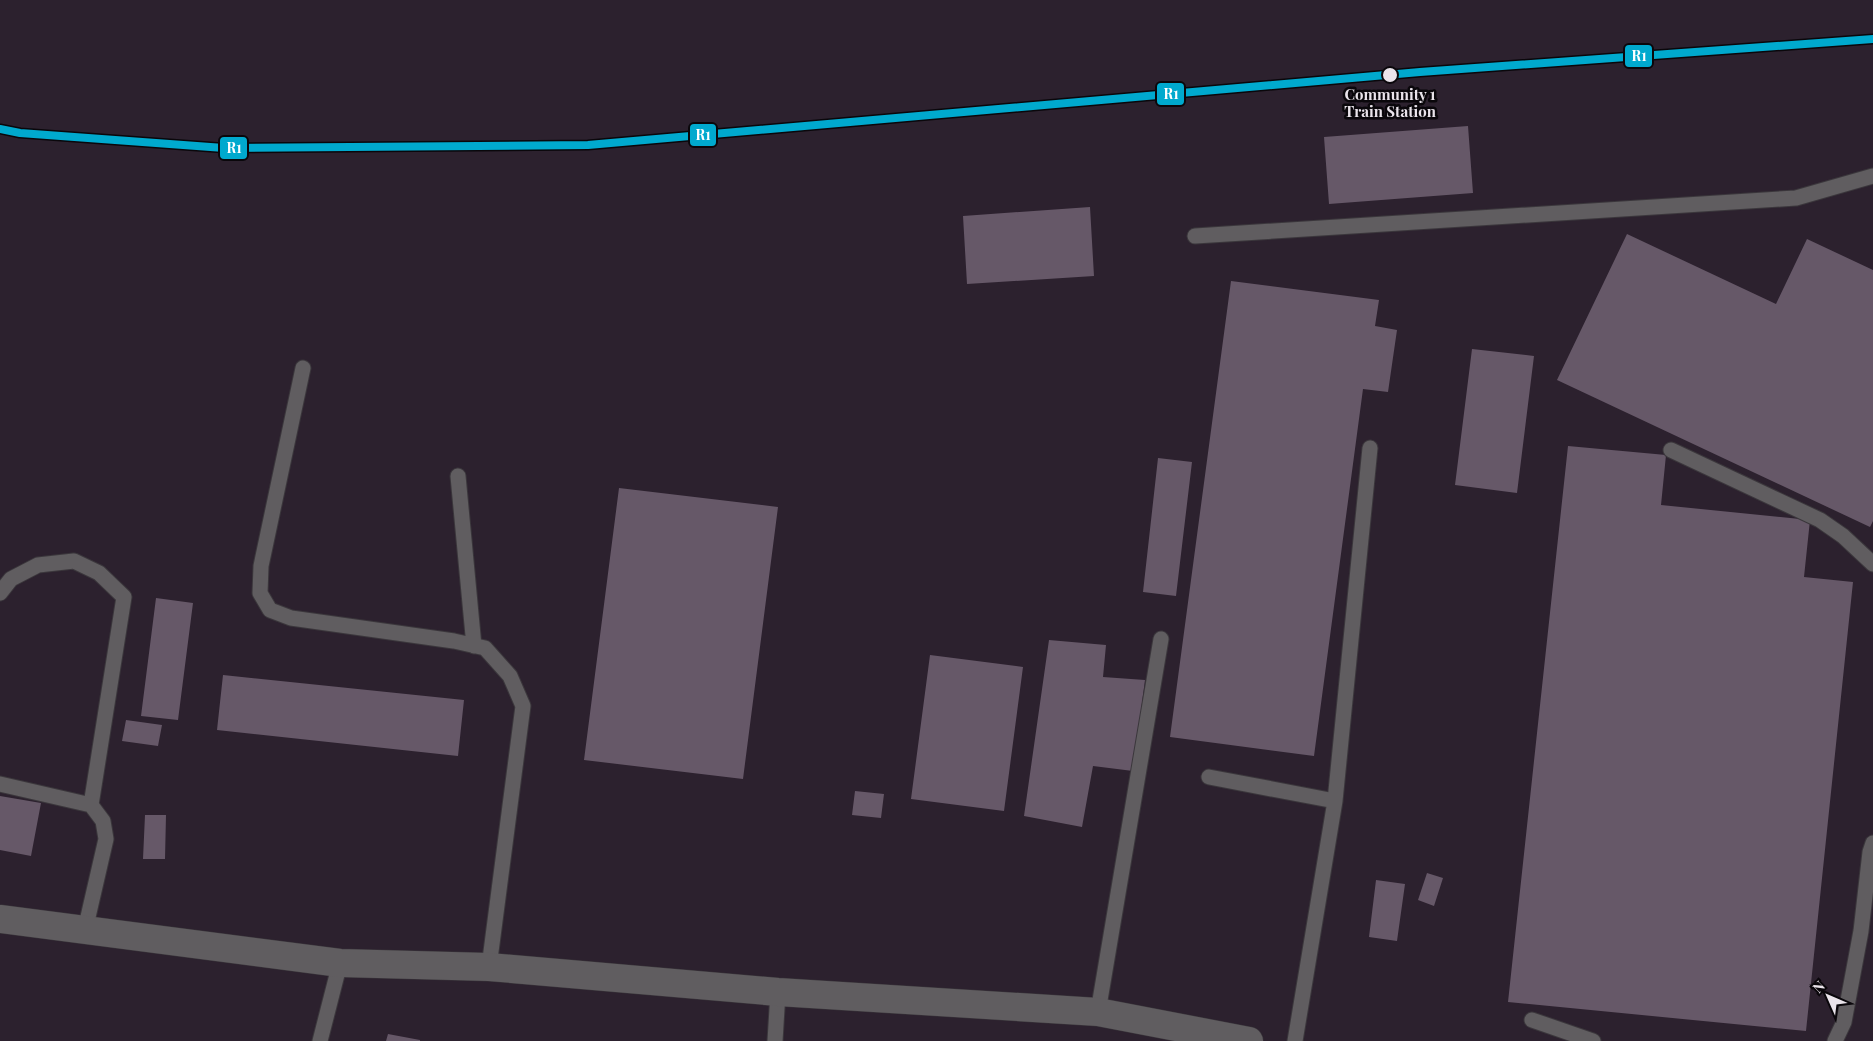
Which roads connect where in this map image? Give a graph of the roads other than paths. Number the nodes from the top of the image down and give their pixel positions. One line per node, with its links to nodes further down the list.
1 (1873, 176): 2 (lane)
2 (1195, 236)
3 (303, 368): 10 (lane)
4 (1370, 448): 13 (lane)
5 (1671, 450): 7 (lane)
6 (458, 476): 10 (lane)
7 (1873, 564)
8 (0, 593): 14 (lane)
9 (1161, 639): 21 (lane)
10 (474, 646): 19 (lane)
11 (1209, 777): 13 (lane)
12 (0, 784): 14 (lane)
13 (1335, 801): 26 (lane)
14 (91, 805): 17 (lane)
15 (1873, 843): 28 (lane)
16 (0, 918): 17 (street)
17 (86, 930): 18 (street)
18 (340, 963): 19 (street); 23 (lane)
19 (489, 966): 20 (street)
20 (778, 992): 21 (street); 24 (lane)
21 (1098, 1012): 25 (street)
22 (1532, 1020): 27 (lane)
23 (320, 1041)
24 (775, 1041)
25 (1249, 1041)
26 (1295, 1041)
27 (1593, 1041)
28 (1835, 1041)

